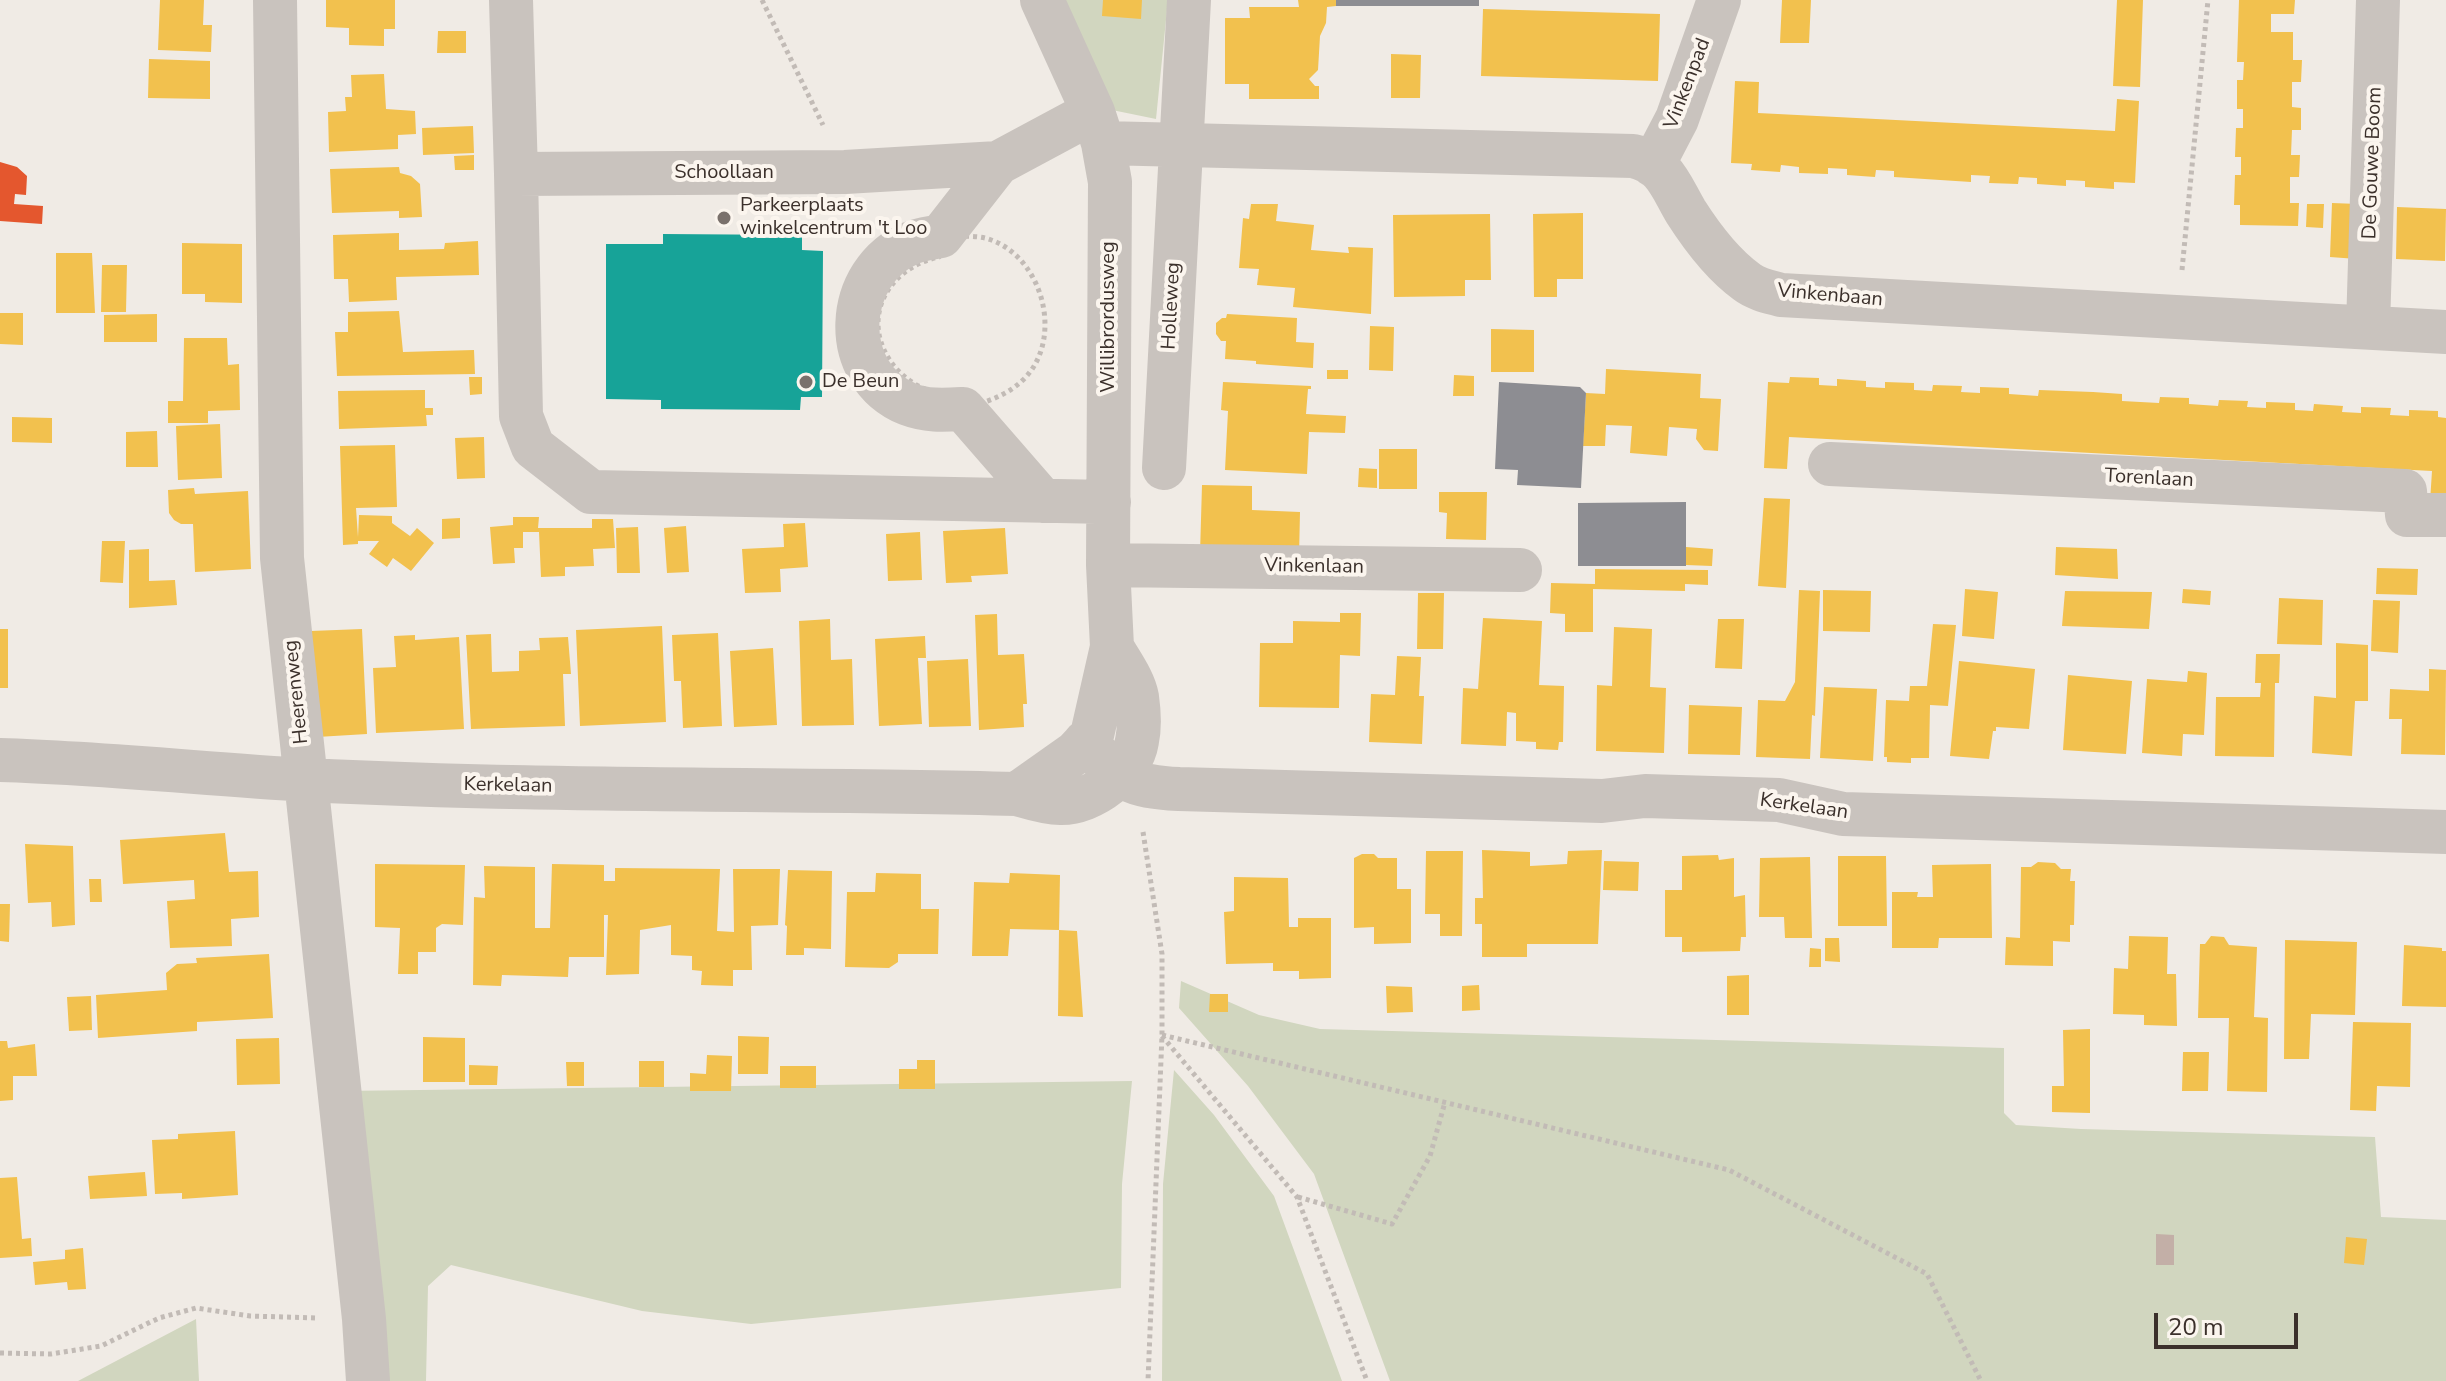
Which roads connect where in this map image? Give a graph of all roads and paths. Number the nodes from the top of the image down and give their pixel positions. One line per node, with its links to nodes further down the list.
1 (275, 0): 28 (street, Heerenweg)
2 (511, 0): 12 (street)
3 (1042, 0): 8 (street, Willibrordusweg)
4 (1189, 0): 9 (street, Holleweg)
5 (1719, 0): 11 (street, Vinkenpad)
6 (2208, 0): 14 (path)
7 (2378, 0): 15 (street, De Gouwe Boom)
8 (1098, 128): 9 (street); 10 (street, Schoollaan); 21 (street, Willibrordusweg)
9 (1180, 144): 11 (street); 19 (street, Holleweg)
10 (998, 163): 12 (street, Schoollaan); 13 (street)
11 (1653, 165): 14 (street, Vinkenbaan)
12 (516, 174): 20 (street)
13 (941, 236): 17 (path); 17 (path); 17 (street)
14 (2177, 316): 15 (street, Vinkenbaan)
15 (2368, 327): 16 (street, Vinkenbaan)
16 (2446, 332)
17 (963, 409): 20 (street)
18 (1830, 464): 22 (street, Torenlaan)
19 (1164, 468)
20 (1043, 501): 21 (street)
21 (1109, 502): 23 (street, Willibrordusweg)
22 (2446, 515)
23 (1108, 565): 24 (street, Vinkenlaan); 25 (street, Willibrordusweg)
24 (1520, 570)
25 (1112, 647): 26 (street, Willibrordusweg); 29 (street, Willibrordusweg)
26 (1085, 742): 29 (street); 30 (street)
27 (0, 760): 28 (street, Kerkelaan)
28 (307, 780): 30 (street, Kerkelaan); 35 (street, Heerenweg)
29 (1131, 781): 30 (street, Kerkelaan); 31 (street, Kerkelaan); 32 (path)
30 (1017, 794)
31 (2446, 832)
32 (1162, 1035): 33 (path); 34 (path); 38 (path)
33 (1445, 1102): 34 (path); 40 (path)
34 (1297, 1197): 39 (path)
35 (364, 1319): 36 (path); 37 (street, Heerenweg)
36 (0, 1353)
37 (368, 1381)
38 (1148, 1381)
39 (1367, 1381)
40 (1981, 1381)

